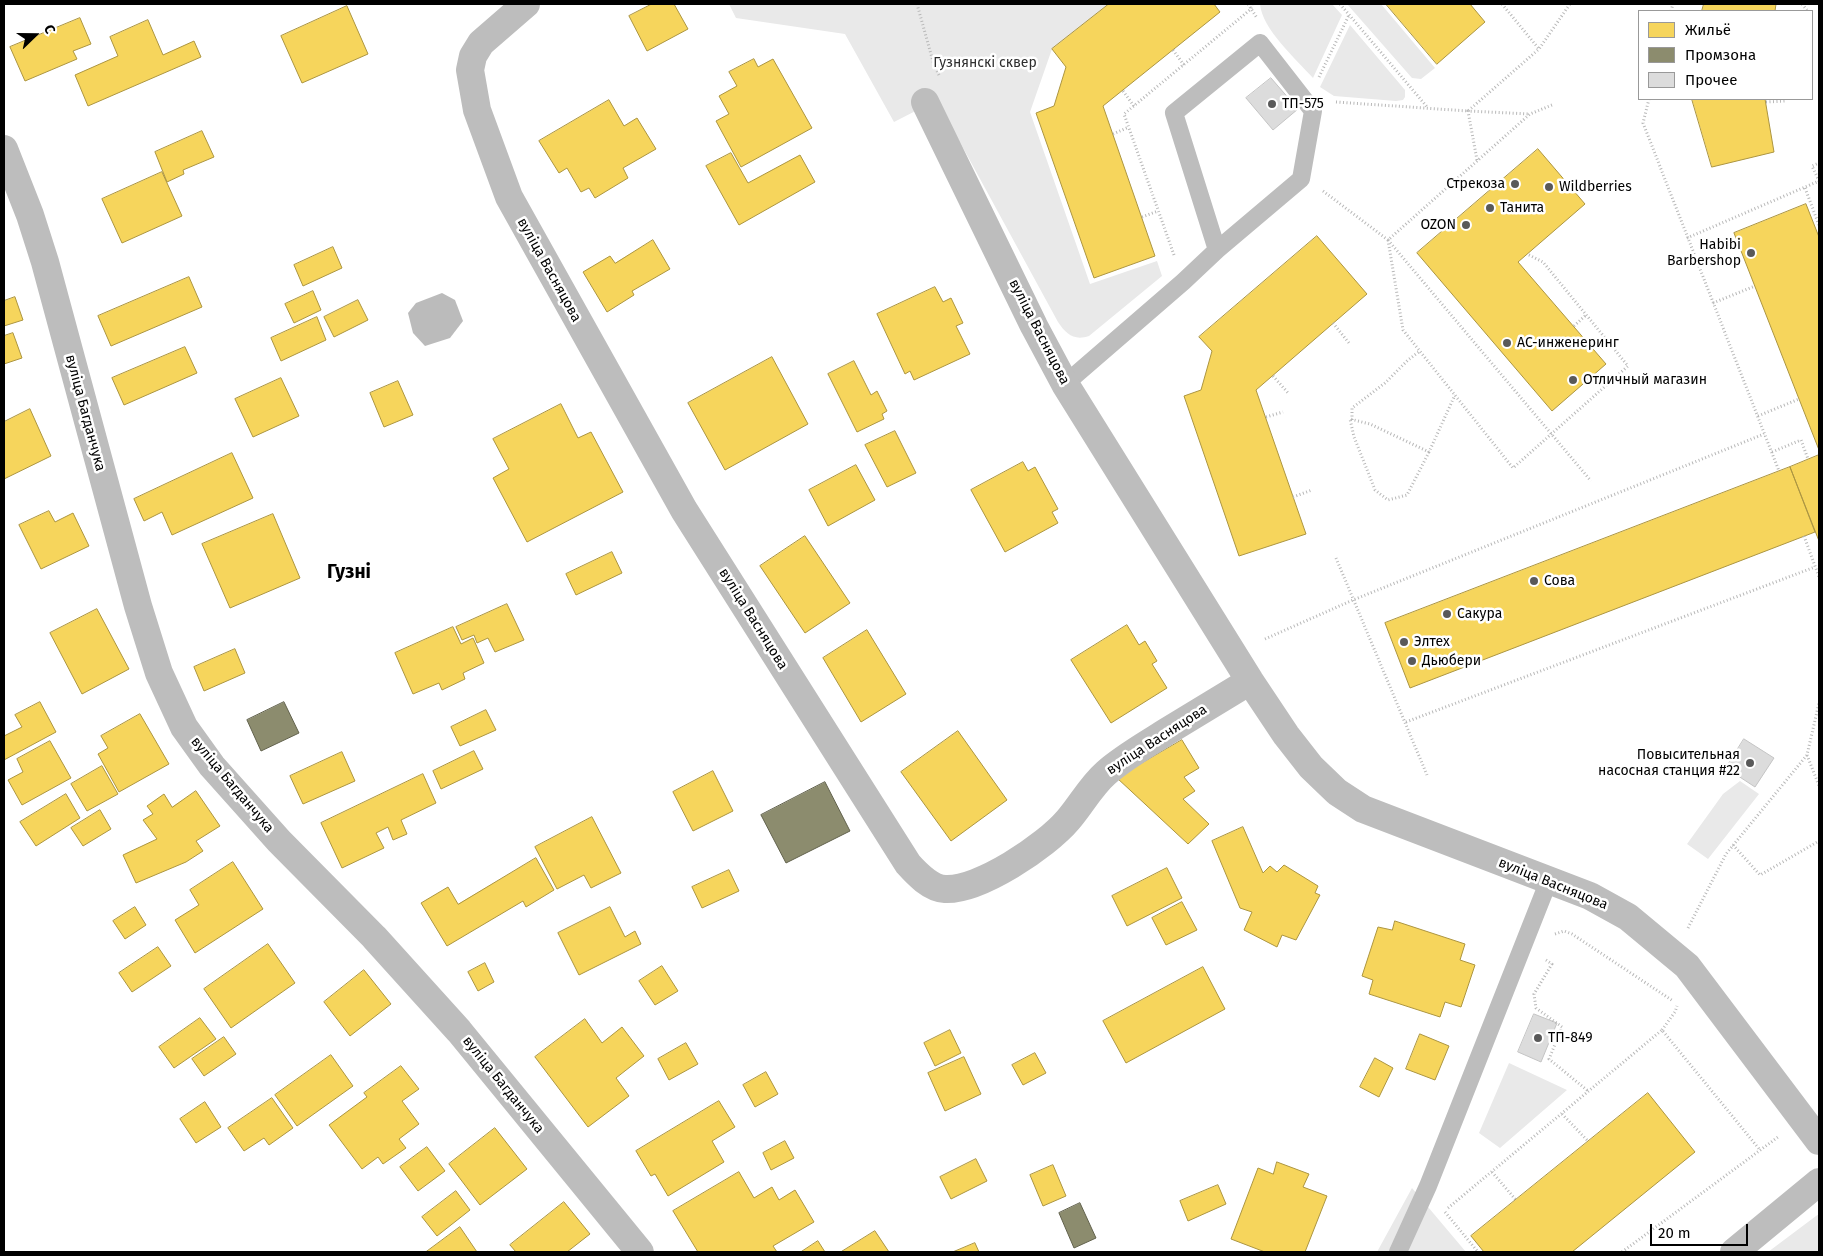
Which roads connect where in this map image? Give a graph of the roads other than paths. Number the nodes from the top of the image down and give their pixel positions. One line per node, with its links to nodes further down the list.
1 (526, 4): 6 (street, вуліца Васняцова)
2 (925, 102): 5 (street, вуліца Васняцова)
3 (4, 149): 10 (street, вуліца Багданчука)
4 (1218, 250): 4 (lane); 5 (lane)
5 (1065, 384): 6 (street, вуліца Васняцова)
6 (1250, 681): 7 (street, вуліца Васняцова)
7 (1549, 880): 8 (street, вуліца Васняцова); 11 (lane)
8 (1819, 1140)
9 (1819, 1182): 12 (street)
10 (640, 1252)
11 (1398, 1252)
12 (1734, 1252)

